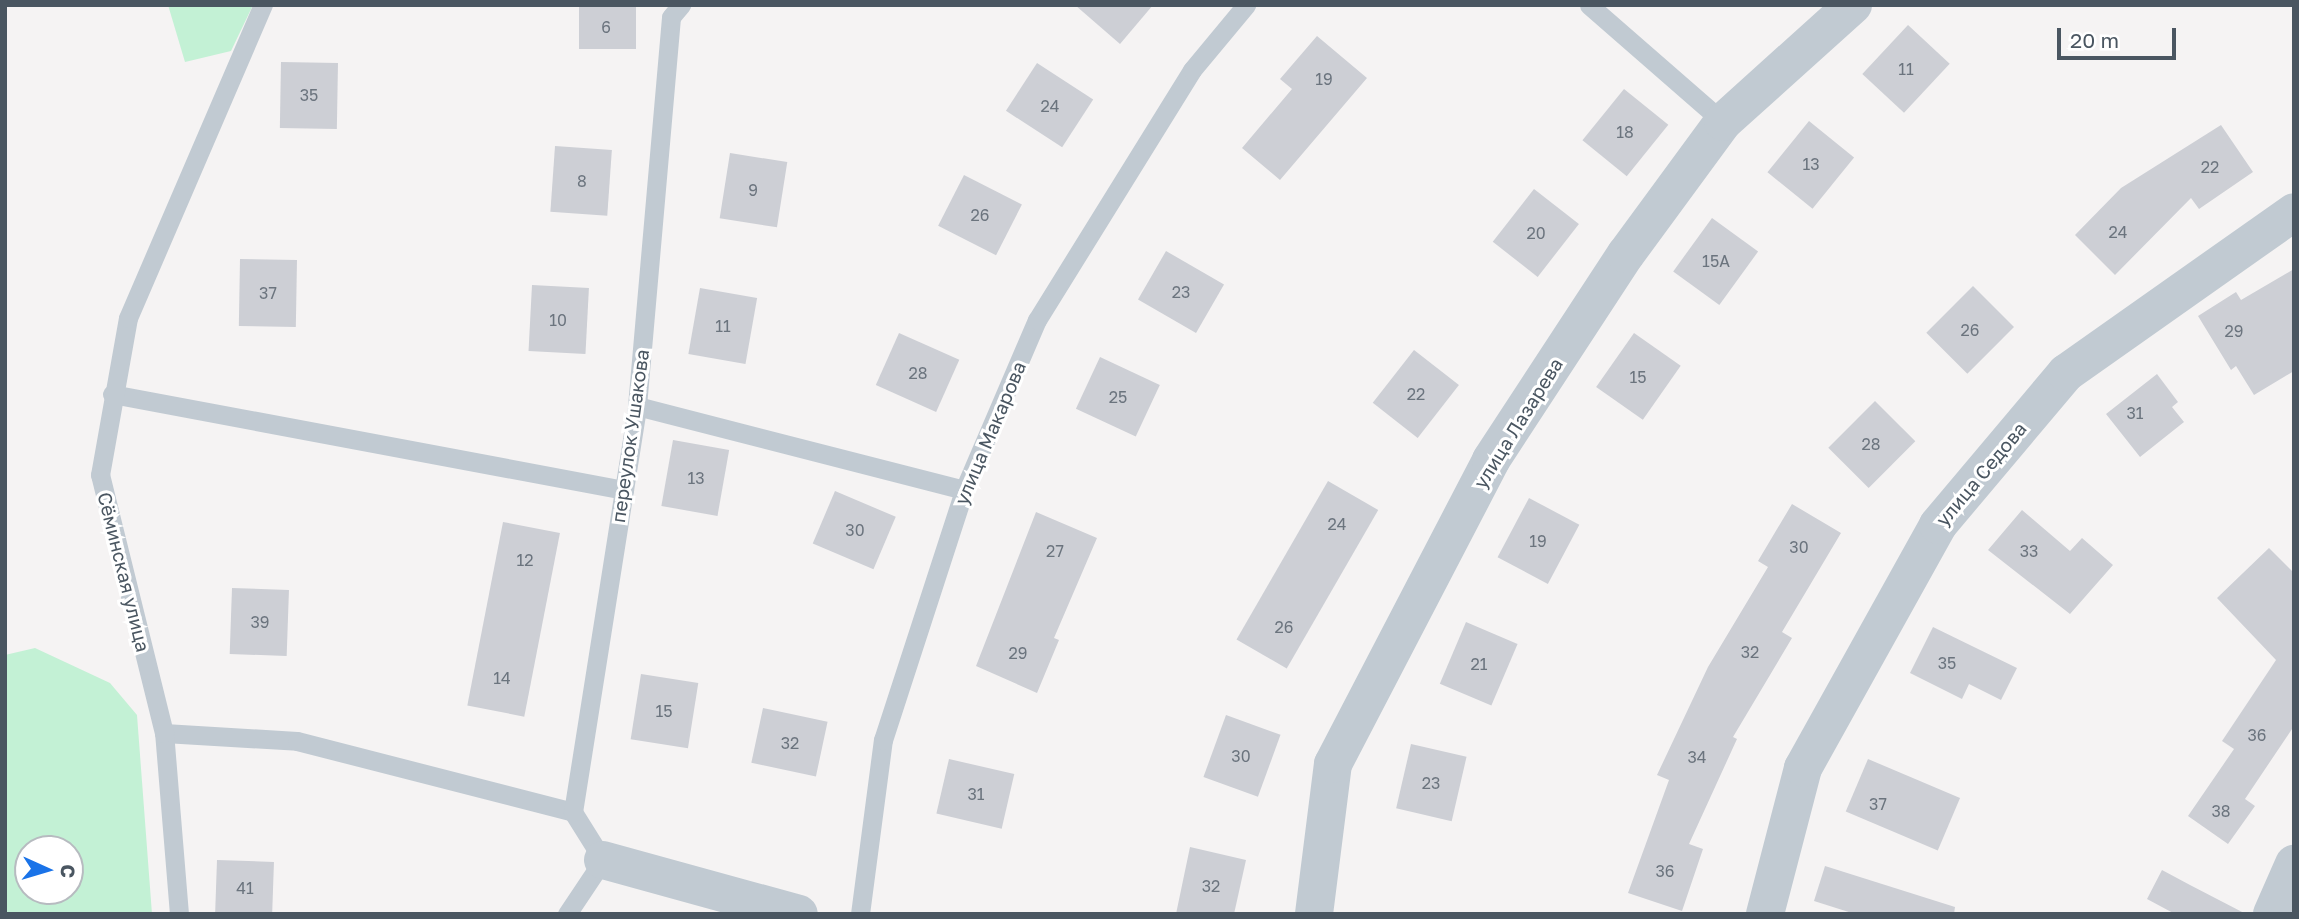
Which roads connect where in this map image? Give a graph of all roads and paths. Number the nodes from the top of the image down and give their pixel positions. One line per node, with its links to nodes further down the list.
1 (262, 5): 8 (lane, Сёминская улица)
2 (681, 5): 9 (lane, переулок Ушакова)
3 (1246, 5): 11 (lane, улица Макарова)
4 (1589, 5): 6 (lane)
5 (1853, 5): 6 (street, улица Лазарева)
6 (1723, 122): 20 (street, улица Лазарева)
7 (2294, 212): 21 (street, улица Седова)
8 (112, 394): 10 (lane); 12 (lane, Сёминская улица)
9 (637, 406): 10 (lane, переулок Ушакова); 11 (lane)
10 (624, 490): 13 (lane, переулок Ушакова)
11 (964, 490): 19 (lane, улица Макарова)
12 (164, 733): 13 (lane); 16 (lane, Сёминская улица)
13 (573, 811): 14 (lane)
14 (603, 860): 17 (lane); 18 (street)
15 (2294, 864): 22 (street)
16 (179, 914)
17 (567, 914)
18 (799, 914)
19 (860, 914)
20 (1314, 914)
21 (1765, 914)
22 (2272, 914)

